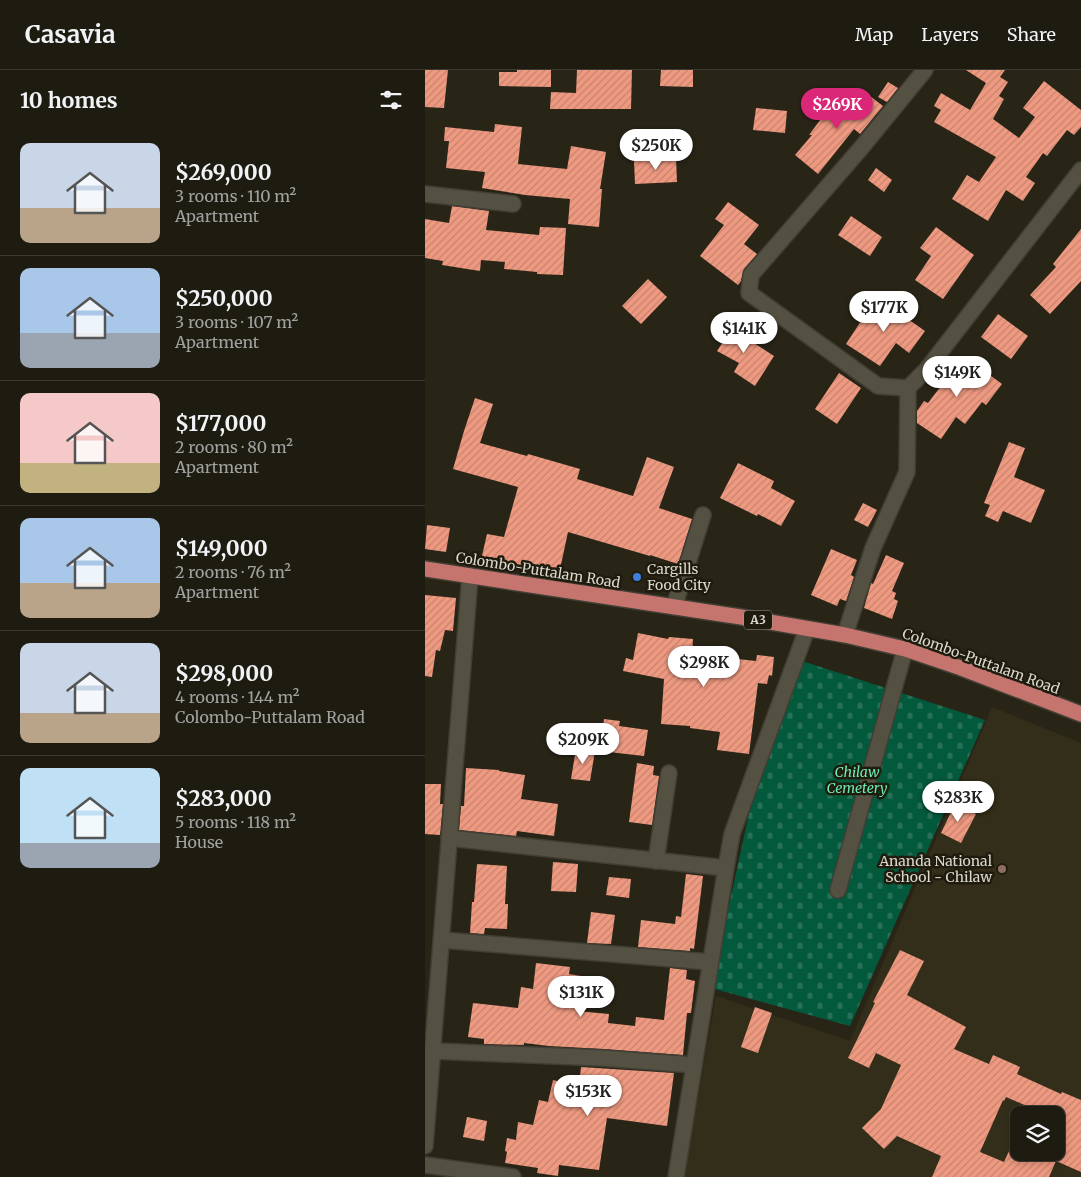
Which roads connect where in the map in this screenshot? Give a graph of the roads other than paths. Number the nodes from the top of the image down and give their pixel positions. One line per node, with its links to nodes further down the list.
1 (925, 70): 5 (street)
2 (1081, 170): 5 (street)
3 (425, 194): 4 (street)
4 (513, 204)
5 (908, 388): 11 (street)
6 (703, 515): 9 (street)
7 (425, 569): 8 (highway, Colombo-Puttalam Road / A3)
8 (470, 576): 9 (highway, Colombo-Puttalam Road / A3); 15 (street)
9 (674, 607): 10 (highway, Colombo-Puttalam Road / A3)
10 (807, 629): 11 (highway, Colombo-Puttalam Road / A3); 17 (street)
11 (845, 635): 12 (highway, Colombo-Puttalam Road / A3)
12 (905, 649): 13 (highway, Colombo-Puttalam Road / A3); 18 (street)
13 (1081, 714)
14 (669, 773): 16 (street)
15 (449, 838): 16 (street); 19 (street)
16 (656, 860): 17 (street)
17 (726, 868): 20 (street)
18 (838, 890)
19 (442, 940): 20 (street); 21 (street)
20 (710, 962): 22 (street)
21 (433, 1051): 22 (street); 23 (street)
22 (693, 1066): 26 (street)
23 (425, 1146)
24 (425, 1165): 25 (street)
25 (513, 1177)
26 (676, 1177)

